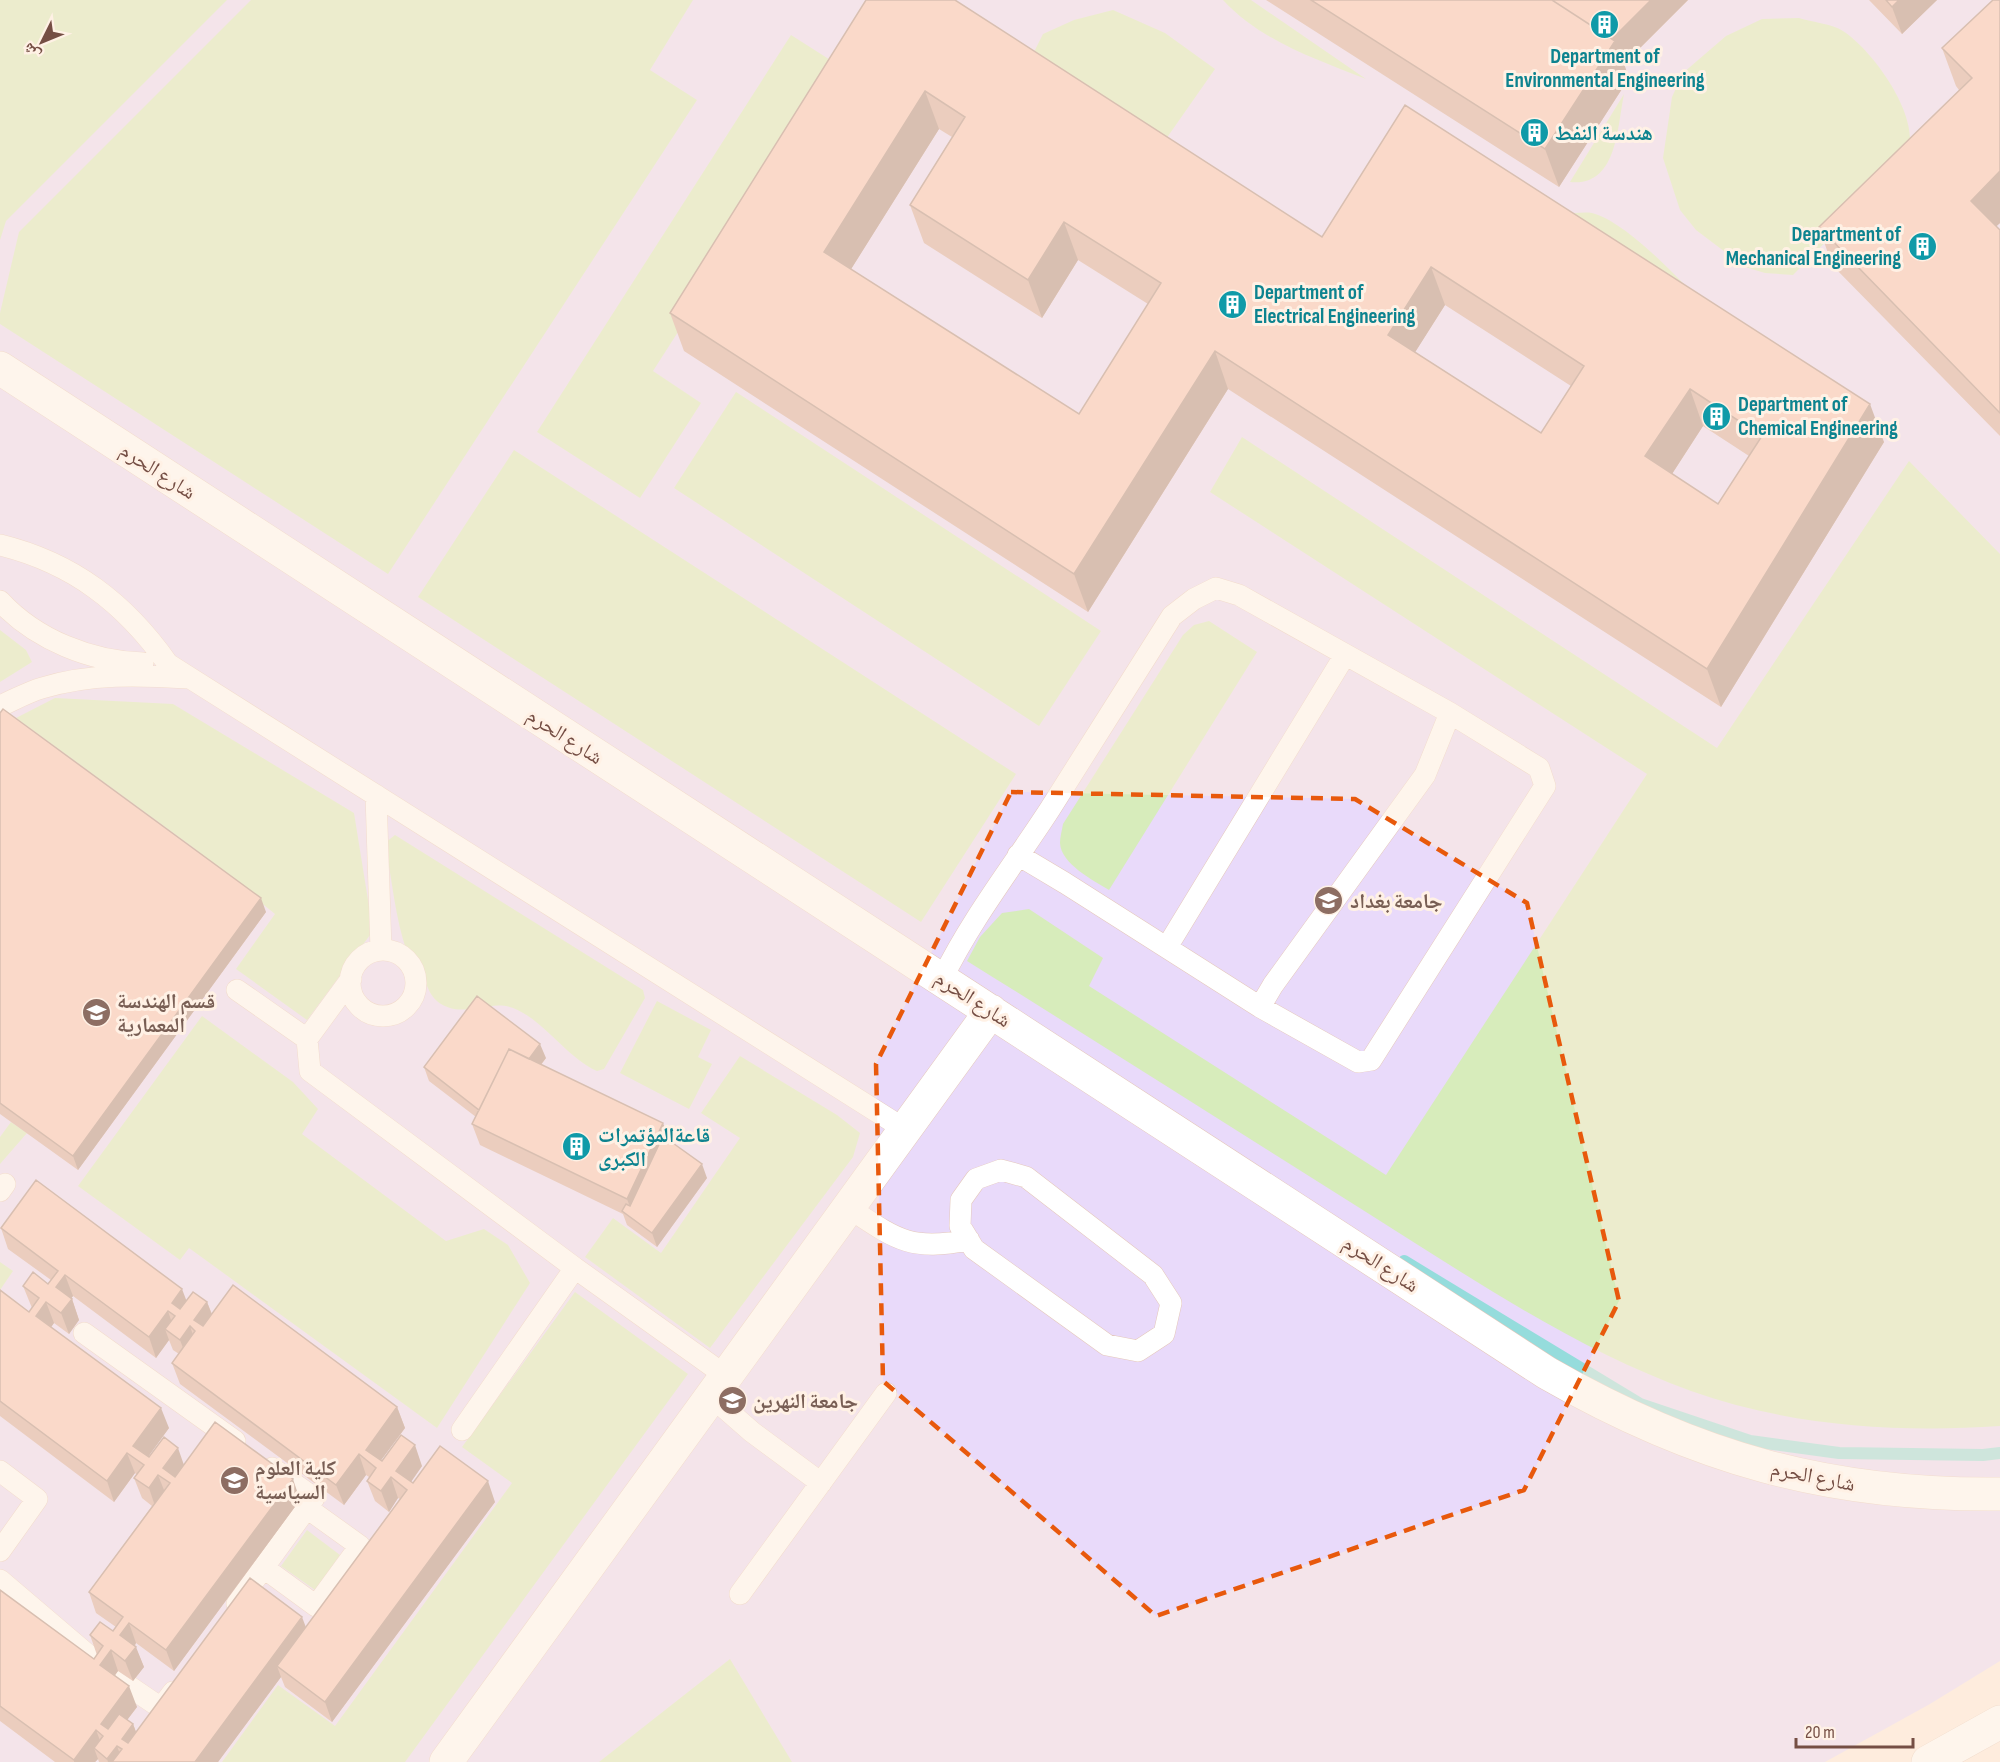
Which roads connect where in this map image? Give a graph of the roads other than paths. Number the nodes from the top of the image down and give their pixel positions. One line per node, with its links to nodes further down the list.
1 (0, 368): 14 (street, شارع الحرم)
2 (0, 545): 5 (lane)
3 (0, 602): 5 (lane)
4 (1345, 655): 8 (lane); 10 (lane); 11 (lane)
5 (168, 664): 6 (lane)
6 (190, 678): 7 (lane); 9 (lane)
7 (0, 706)
8 (1450, 713): 16 (lane); 16 (lane)
9 (376, 795): 12 (lane); 19 (lane)
10 (1018, 855): 11 (lane); 14 (lane)
11 (1167, 947): 16 (lane)
12 (381, 950): 13 (lane); 13 (lane)
13 (351, 979): 18 (lane)
14 (942, 979): 17 (street, شارع الحرم)
15 (237, 990): 18 (lane)
16 (1260, 1007)
17 (991, 1011): 19 (street); 29 (street, شارع الحرم)
18 (307, 1039): 22 (lane)
19 (906, 1130): 20 (street)
20 (849, 1208): 21 (lane); 24 (street)
21 (969, 1240): 21 (lane)
22 (575, 1268): 24 (lane); 26 (lane)
23 (84, 1333): 30 (lane)
24 (719, 1387): 28 (lane); 38 (street)
25 (886, 1393): 28 (lane)
26 (462, 1430)
27 (0, 1471): 31 (lane)
28 (820, 1483): 34 (lane)
29 (2000, 1494)
30 (307, 1508): 32 (lane); 32 (lane)
31 (0, 1551)
32 (264, 1568): 35 (lane)
33 (0, 1580): 36 (lane)
34 (740, 1594)
35 (223, 1624)
36 (182, 1680)
37 (2000, 1722): 39 (street)
38 (446, 1762)
39 (1928, 1762)

